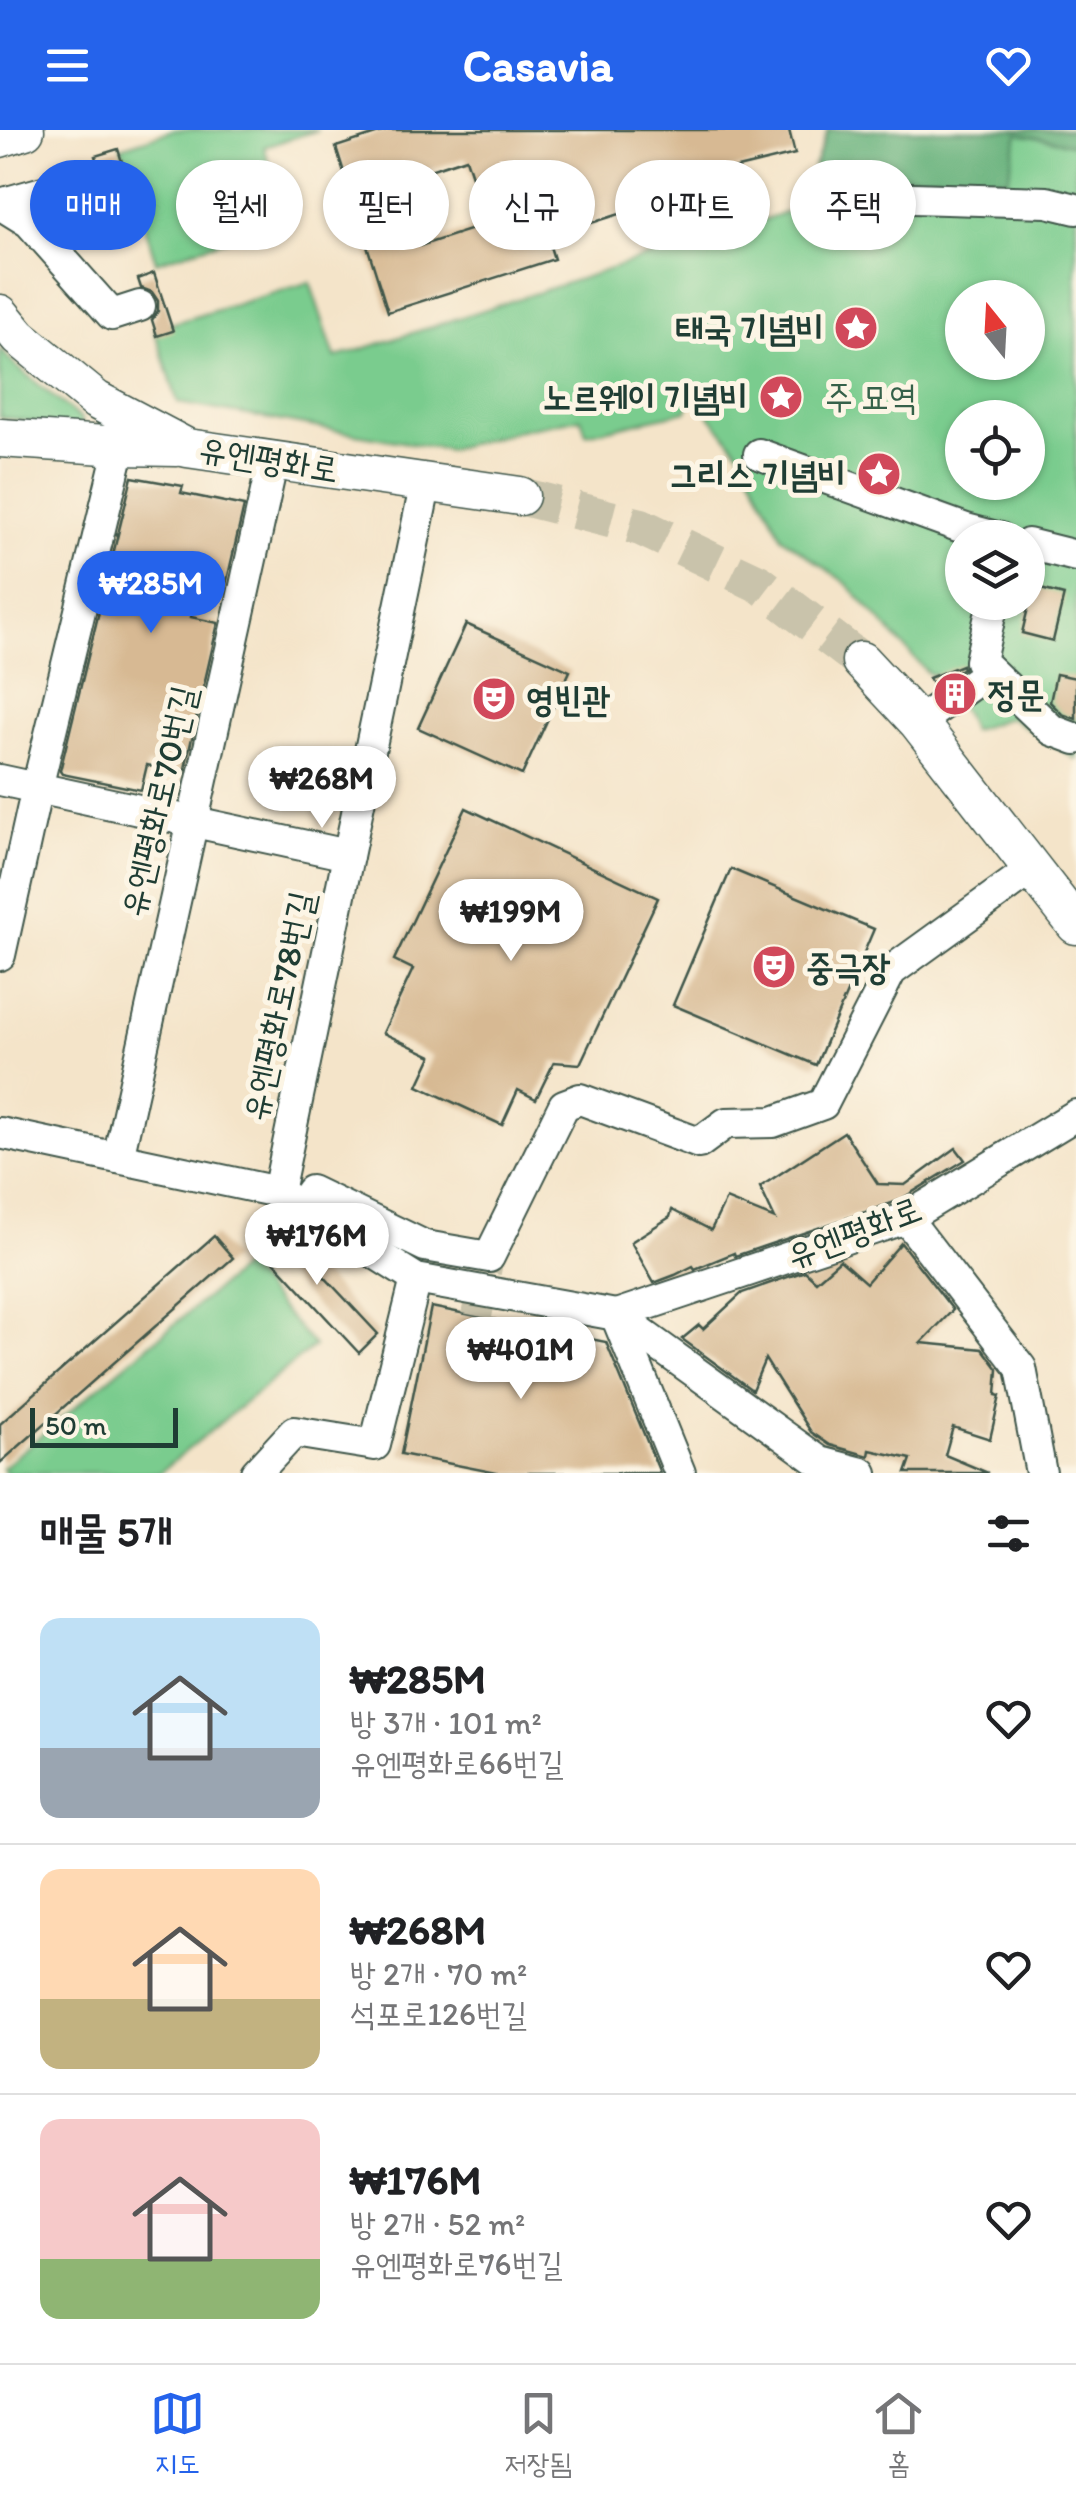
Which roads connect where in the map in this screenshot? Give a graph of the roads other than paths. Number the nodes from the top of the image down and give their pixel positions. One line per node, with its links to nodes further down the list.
1 (25, 130): 2 (main road)
2 (0, 138)
3 (30, 196): 5 (street)
4 (916, 198): 6 (street)
5 (0, 204): 7 (street)
6 (1076, 209)
7 (140, 306)
8 (0, 314): 11 (main road, 유엔평화로)
9 (0, 438): 10 (main road)
10 (120, 446): 11 (main road); 25 (street)
11 (187, 448): 13 (main road, 유엔평화로)
12 (759, 454): 16 (street)
13 (273, 460): 14 (main road, 유엔평화로); 26 (street, 유엔평화로70번길)
14 (426, 482): 15 (main road, 유엔평화로); 27 (street, 유엔평화로78번길)
15 (520, 496)
16 (945, 521)
17 (1045, 548): 18 (street)
18 (1076, 556)
19 (989, 620): 21 (street)
20 (861, 661): 22 (main road)
21 (990, 672): 22 (street); 23 (street)
22 (918, 722): 28 (main road)
23 (1076, 739)
24 (0, 780): 25 (street)
25 (37, 788): 26 (street); 30 (street)
26 (191, 822): 27 (street); 33 (street, 유엔평화로70번길)
27 (348, 855): 34 (street, 유엔평화로78번길)
28 (1032, 869): 29 (main road); 34 (street)
29 (1076, 925)
30 (0, 955)
31 (1076, 1114): 35 (street, 유엔평화로)
32 (0, 1133): 33 (street)
33 (118, 1158): 34 (street)
34 (289, 1200): 36 (street)
35 (906, 1218): 37 (street, 유엔평화로); 41 (street)
36 (416, 1278): 37 (street); 38 (street)
37 (616, 1316): 39 (street); 40 (street)
38 (256, 1473)
39 (680, 1473)
40 (862, 1473)
41 (1041, 1473)

